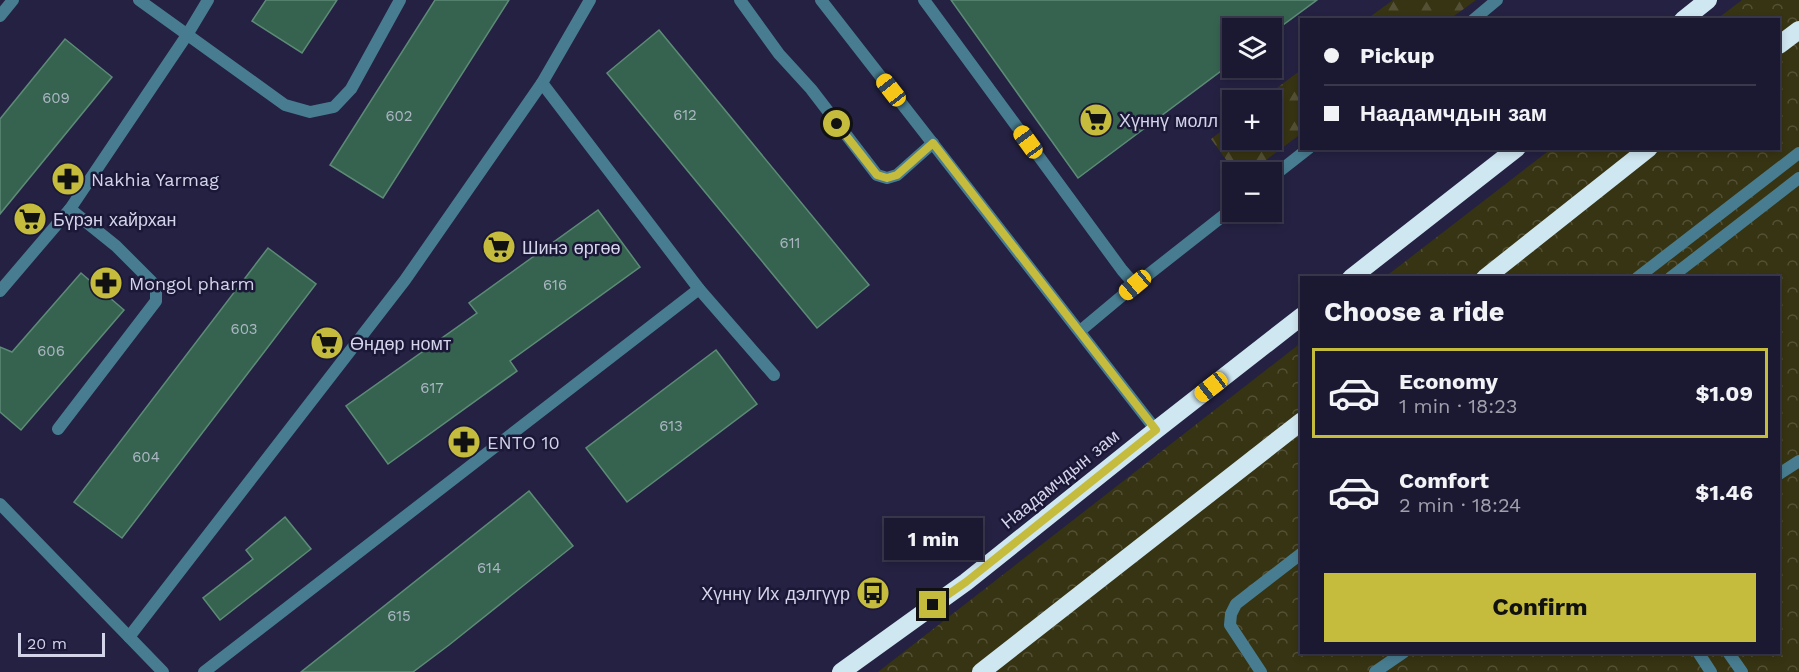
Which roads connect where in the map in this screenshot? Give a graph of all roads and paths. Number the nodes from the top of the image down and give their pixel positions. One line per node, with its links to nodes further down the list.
1 (13, 0): 11 (street)
2 (139, 0): 15 (street)
3 (208, 0): 15 (street)
4 (400, 0): 15 (street)
5 (590, 0): 17 (street)
6 (740, 0): 18 (street)
7 (821, 0): 18 (street)
8 (924, 0): 31 (street)
9 (1497, 0): 12 (street)
10 (1708, 0): 13 (highway)
11 (0, 16)
12 (1475, 18)
13 (1686, 18)
14 (1799, 30): 16 (highway)
15 (187, 35): 25 (street)
16 (1780, 44)
17 (543, 83): 32 (street); 44 (street)
18 (933, 143): 35 (street)
19 (1306, 150): 23 (street)
20 (1514, 150): 27 (highway)
21 (1645, 150): 28 (highway)
22 (1799, 153): 29 (street)
23 (1282, 169)
24 (1799, 178): 30 (street)
25 (70, 209): 33 (street); 38 (street)
26 (1222, 217): 31 (street)
27 (1355, 276)
28 (1488, 276)
29 (1640, 276)
30 (1673, 276)
31 (1135, 285): 35 (street)
32 (699, 289): 36 (street); 49 (street)
33 (0, 291)
34 (1300, 318): 39 (highway, Наадамчдын зам)
35 (1080, 331): 39 (street)
36 (774, 375)
37 (1300, 423): 51 (highway)
38 (58, 429)
39 (1156, 430): 50 (highway, Наадамчдын зам)
40 (1799, 461): 41 (street)
41 (1780, 473)
42 (0, 504): 44 (street)
43 (1300, 555): 52 (street)
44 (129, 637): 48 (street)
45 (1401, 654): 53 (street)
46 (1699, 654): 54 (street)
47 (1729, 654): 55 (street)
48 (163, 672)
49 (204, 672)
50 (841, 672)
51 (981, 672)
52 (1261, 672)
53 (1375, 672)
54 (1711, 672)
55 (1742, 672)

